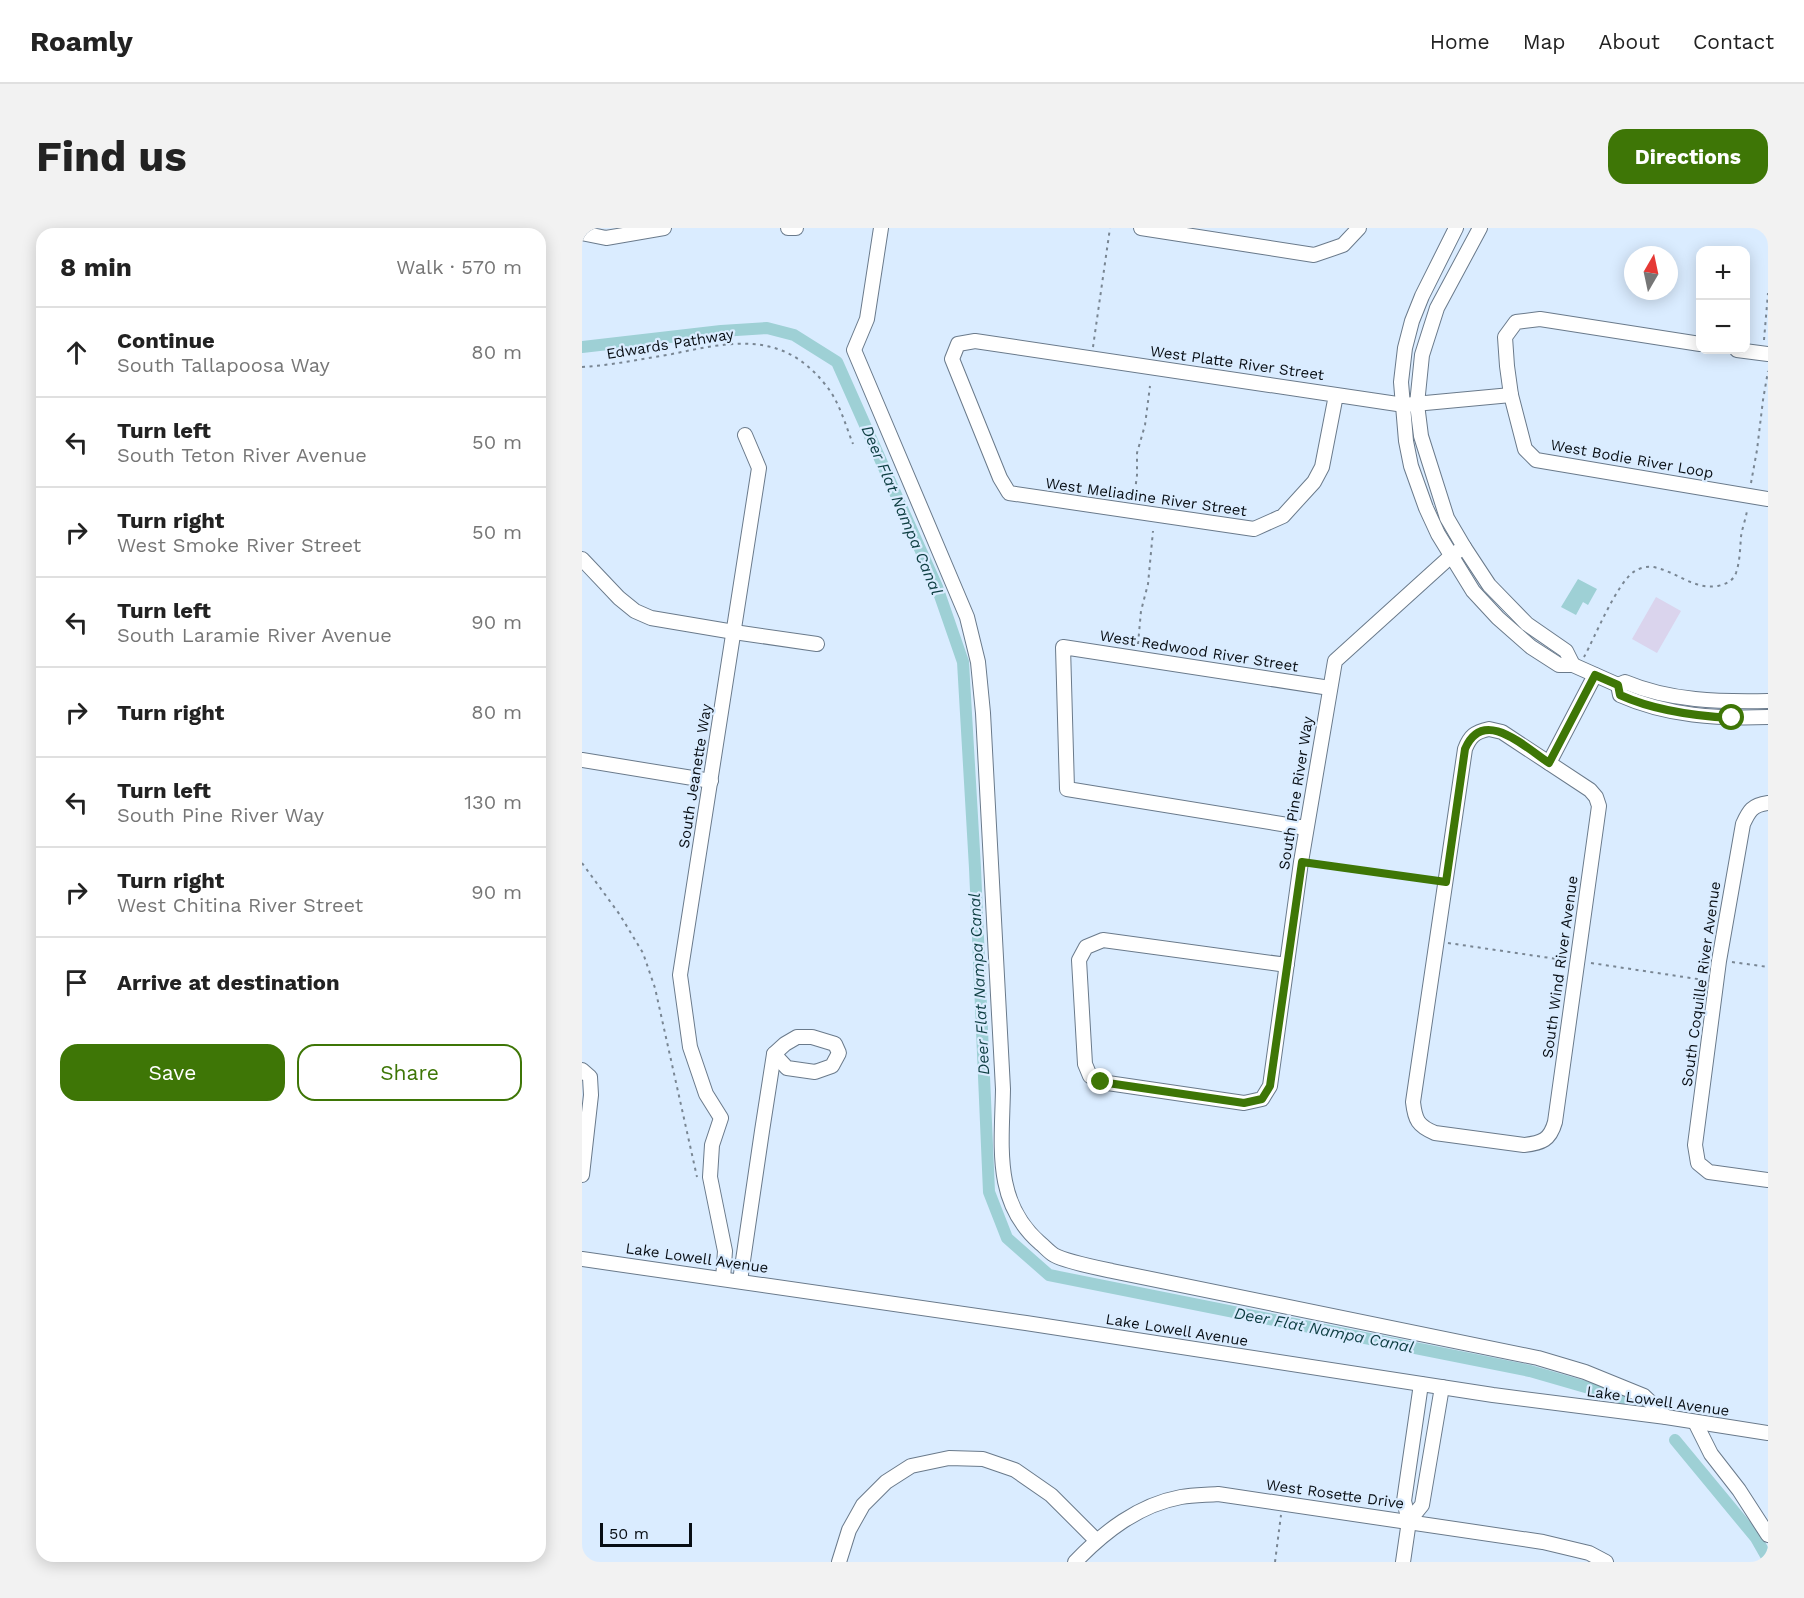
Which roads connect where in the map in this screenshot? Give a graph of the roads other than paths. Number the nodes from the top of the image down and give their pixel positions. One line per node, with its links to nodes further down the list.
1 (664, 228): 7 (street)
2 (881, 228): 43 (street)
3 (1142, 228): 4 (street)
4 (1359, 228)
5 (1455, 228): 13 (street)
6 (1480, 228): 13 (street)
7 (582, 233)
8 (1696, 343): 12 (street, West Bodie River Loop)
9 (1750, 352): 10 (street)
10 (1768, 354)
11 (1336, 395): 13 (street, West Platte River Street); 15 (street, West Meliadine River Street); 15 (street, West Platte River Street)
12 (1511, 395): 13 (street, West Platte River Street); 16 (street, West Bodie River Loop)
13 (1410, 404): 17 (street); 18 (street)
14 (745, 435): 20 (street, South Jeanette Way)
15 (1010, 493)
16 (1768, 499)
17 (1464, 547): 18 (street, South Pine River Way); 22 (street)
18 (1451, 556): 22 (street); 25 (street, South Pine River Way)
19 (582, 559): 20 (street)
20 (734, 632): 21 (street); 30 (street, South Jeanette Way)
21 (817, 644)
22 (1575, 667): 23 (street)
23 (1595, 675): 24 (street); 29 (street)
24 (1618, 685): 26 (street); 27 (street)
25 (1330, 688): 32 (street, South Pine River Way); 32 (street, West Redwood River Street)
26 (1768, 701)
27 (1768, 717)
28 (582, 760): 30 (street)
29 (1549, 763): 29 (street, South Wind River Avenue)
30 (711, 781): 39 (street, South Jeanette Way)
31 (1768, 803): 37 (street, South Coquille River Avenue)
32 (1306, 828): 33 (street, South Pine River Way)
33 (1287, 965): 33 (street, South Pine River Way)
34 (774, 1054): 40 (street)
35 (582, 1070): 36 (street)
36 (582, 1175)
37 (1768, 1180)
38 (582, 1258): 39 (street, Lake Lowell Avenue)
39 (723, 1279): 40 (street, Lake Lowell Avenue)
40 (740, 1281): 41 (street, Lake Lowell Avenue)
41 (1421, 1384): 42 (street, Lake Lowell Avenue); 46 (street)
42 (1442, 1388): 43 (street, Lake Lowell Avenue); 46 (street)
43 (1666, 1417): 44 (street, Lake Lowell Avenue)
44 (1695, 1422): 45 (street, Lake Lowell Avenue); 47 (street)
45 (1768, 1433)
46 (1409, 1521): 48 (street, West Rosette Drive); 51 (street); 52 (street, West Rosette Drive)
47 (1768, 1535)
48 (1096, 1540): 49 (street); 50 (street, West Rosette Drive)
49 (839, 1562)
50 (1075, 1562)
51 (1403, 1562)
52 (1606, 1562)

